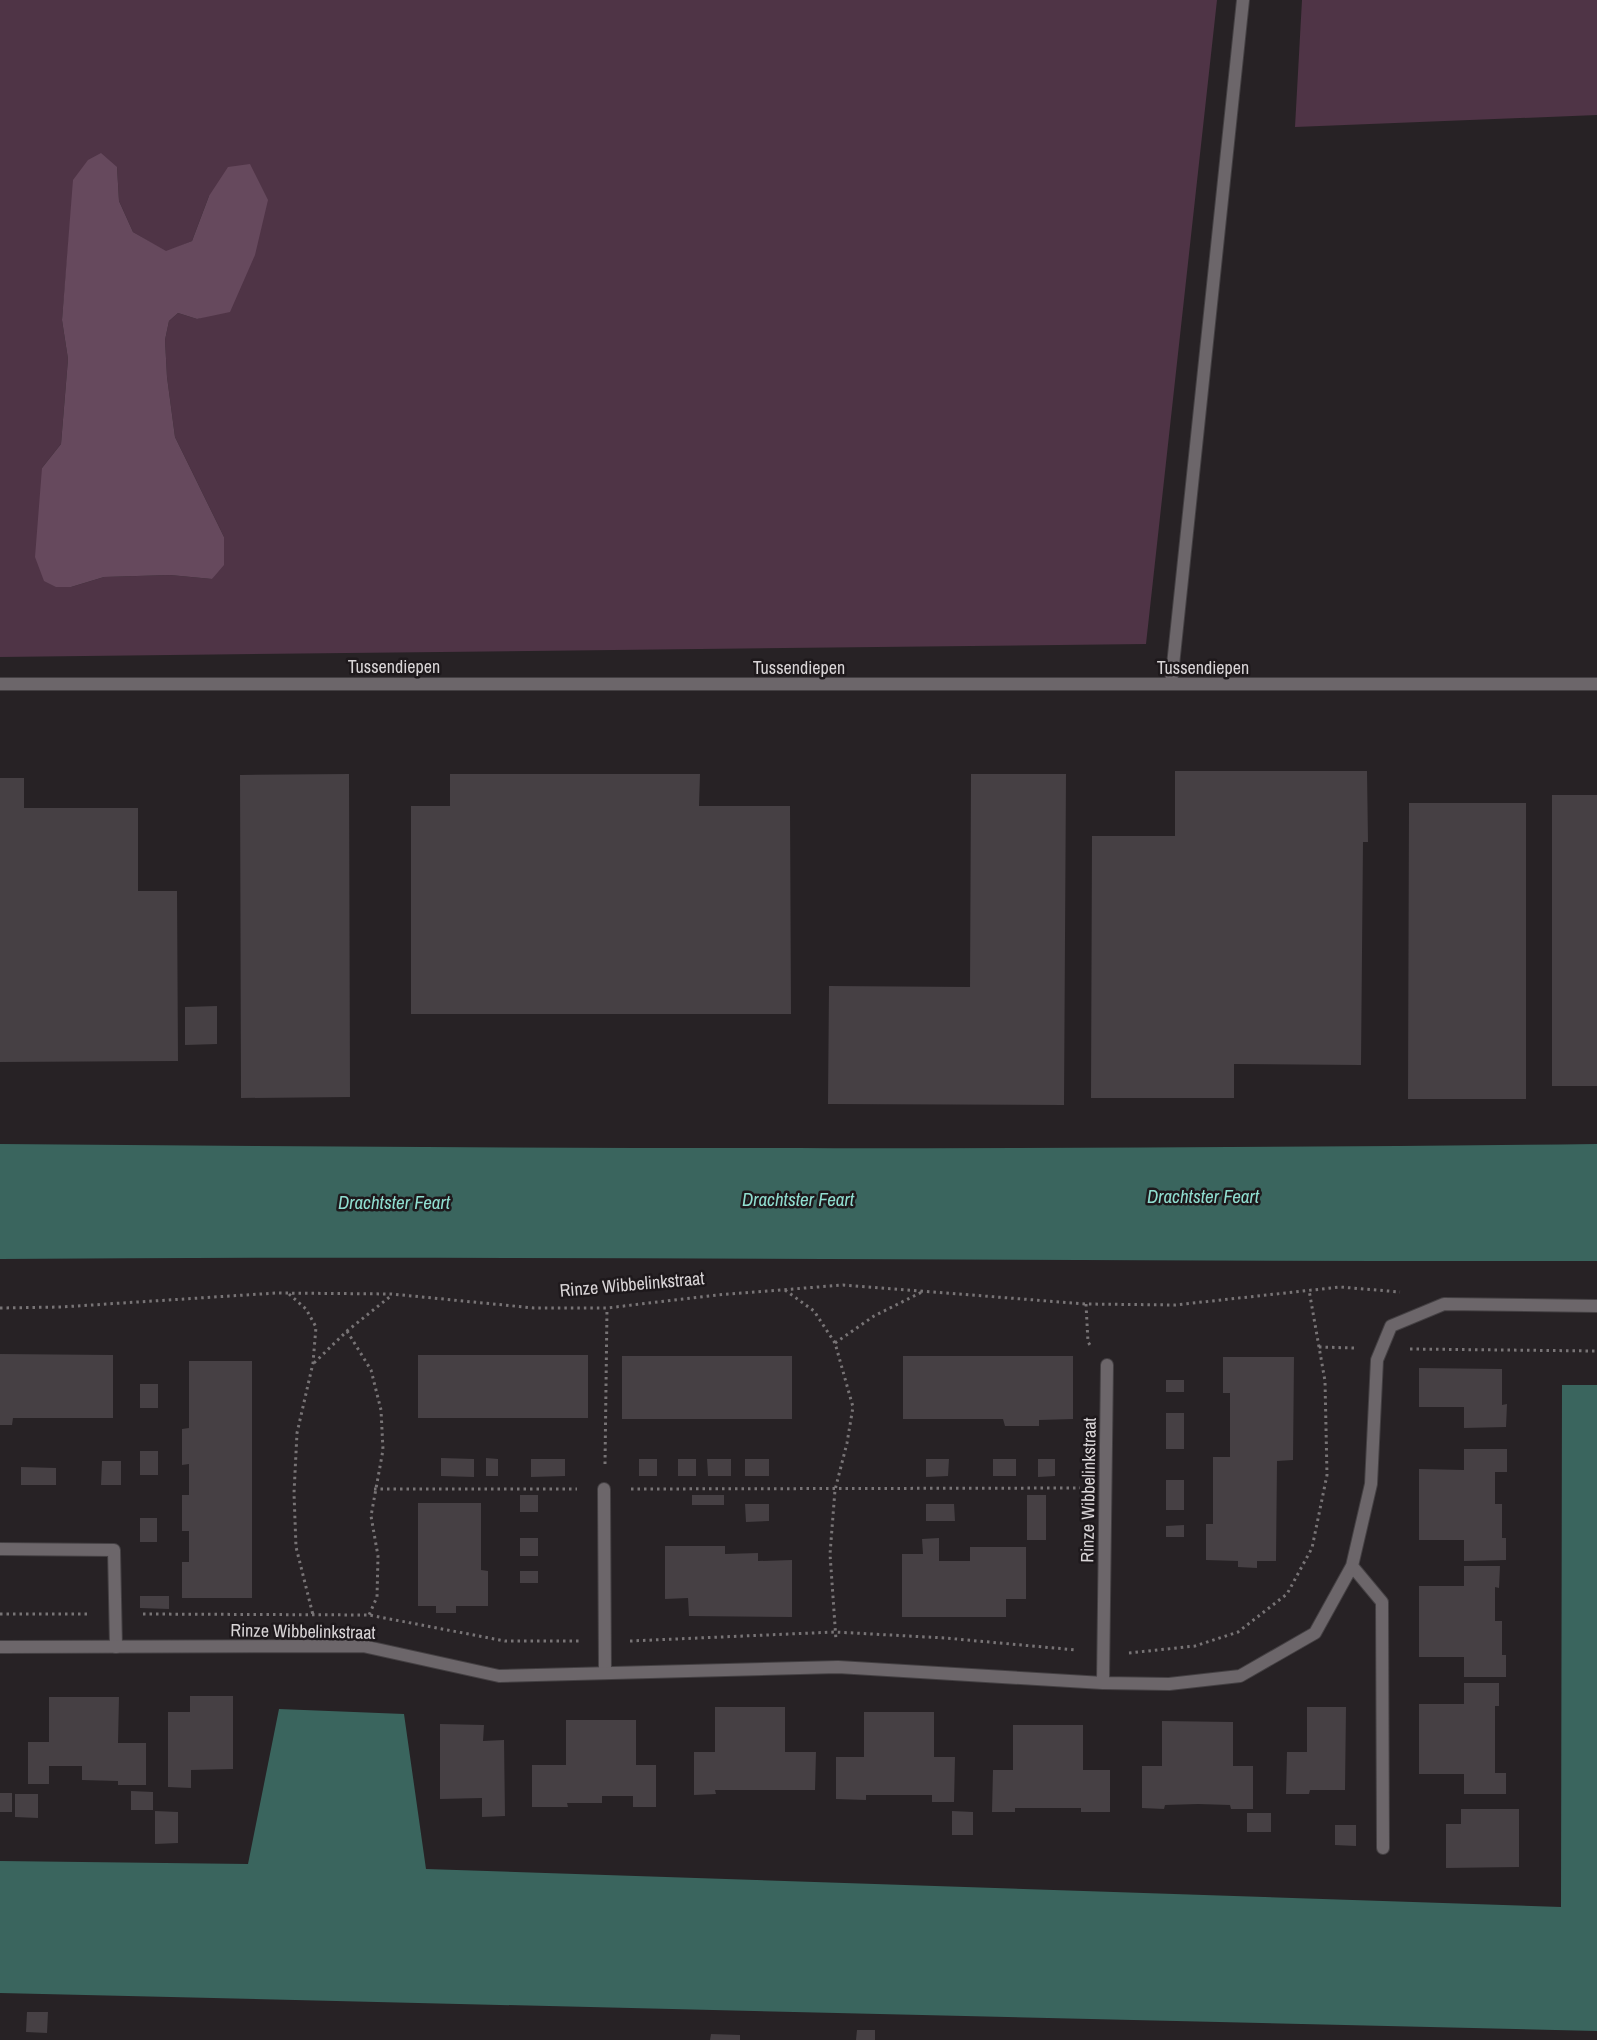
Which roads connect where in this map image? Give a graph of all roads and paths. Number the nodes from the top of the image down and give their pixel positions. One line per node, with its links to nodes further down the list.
1 (1243, 0): 3 (street)
2 (0, 684): 3 (street, Tussendiepen)
3 (1171, 684): 4 (street, Tussendiepen)
4 (1597, 684)
5 (784, 1290): 7 (path, Rinze Wibbelinkstraat); 14 (path, Rinze Wibbelinkstraat); 16 (path)
6 (1309, 1290): 10 (path, Rinze Wibbelinkstraat); 11 (path, Rinze Wibbelinkstraat); 17 (path)
7 (923, 1292): 10 (path, Rinze Wibbelinkstraat); 16 (path)
8 (289, 1294): 9 (path, Rinze Wibbelinkstraat); 13 (path, Rinze Wibbelinkstraat); 20 (path, Rinze Wibbelinkstraat)
9 (392, 1294): 14 (path, Rinze Wibbelinkstraat); 15 (path)
10 (1086, 1304): 21 (path)
11 (1444, 1304): 12 (street, Rinze Wibbelinkstraat); 18 (street, Rinze Wibbelinkstraat)
12 (1597, 1306)
13 (0, 1308)
14 (607, 1308): 24 (path)
15 (347, 1331): 20 (path); 23 (path, Rinze Wibbelinkstraat)
16 (835, 1343): 25 (path)
17 (1319, 1347): 18 (path); 36 (path)
18 (1382, 1349): 19 (path); 27 (street, Rinze Wibbelinkstraat)
19 (1597, 1351)
20 (313, 1363): 30 (path, Rinze Wibbelinkstraat)
21 (1106, 1365): 22 (street, Rinze Wibbelinkstraat)
22 (1105, 1488): 25 (path); 36 (street, Rinze Wibbelinkstraat)
23 (374, 1489): 24 (path); 31 (path, Rinze Wibbelinkstraat)
24 (604, 1489): 25 (path); 33 (street)
25 (835, 1490): 32 (path)
26 (0, 1549): 29 (street)
27 (1352, 1566): 39 (street, Rinze Wibbelinkstraat); 40 (street)
28 (0, 1614): 29 (path)
29 (115, 1614): 30 (path); 35 (street)
30 (313, 1615): 31 (path)
31 (369, 1615): 33 (path)
32 (836, 1632): 33 (path); 36 (path); 37 (path)
33 (605, 1642): 38 (street)
34 (0, 1647): 35 (street, Rinze Wibbelinkstraat)
35 (116, 1647): 38 (street, Rinze Wibbelinkstraat)
36 (1104, 1652): 39 (street, Rinze Wibbelinkstraat)
37 (838, 1667): 38 (street, Rinze Wibbelinkstraat); 39 (street, Rinze Wibbelinkstraat)
38 (605, 1673)
39 (1103, 1683)
40 (1383, 1848)

